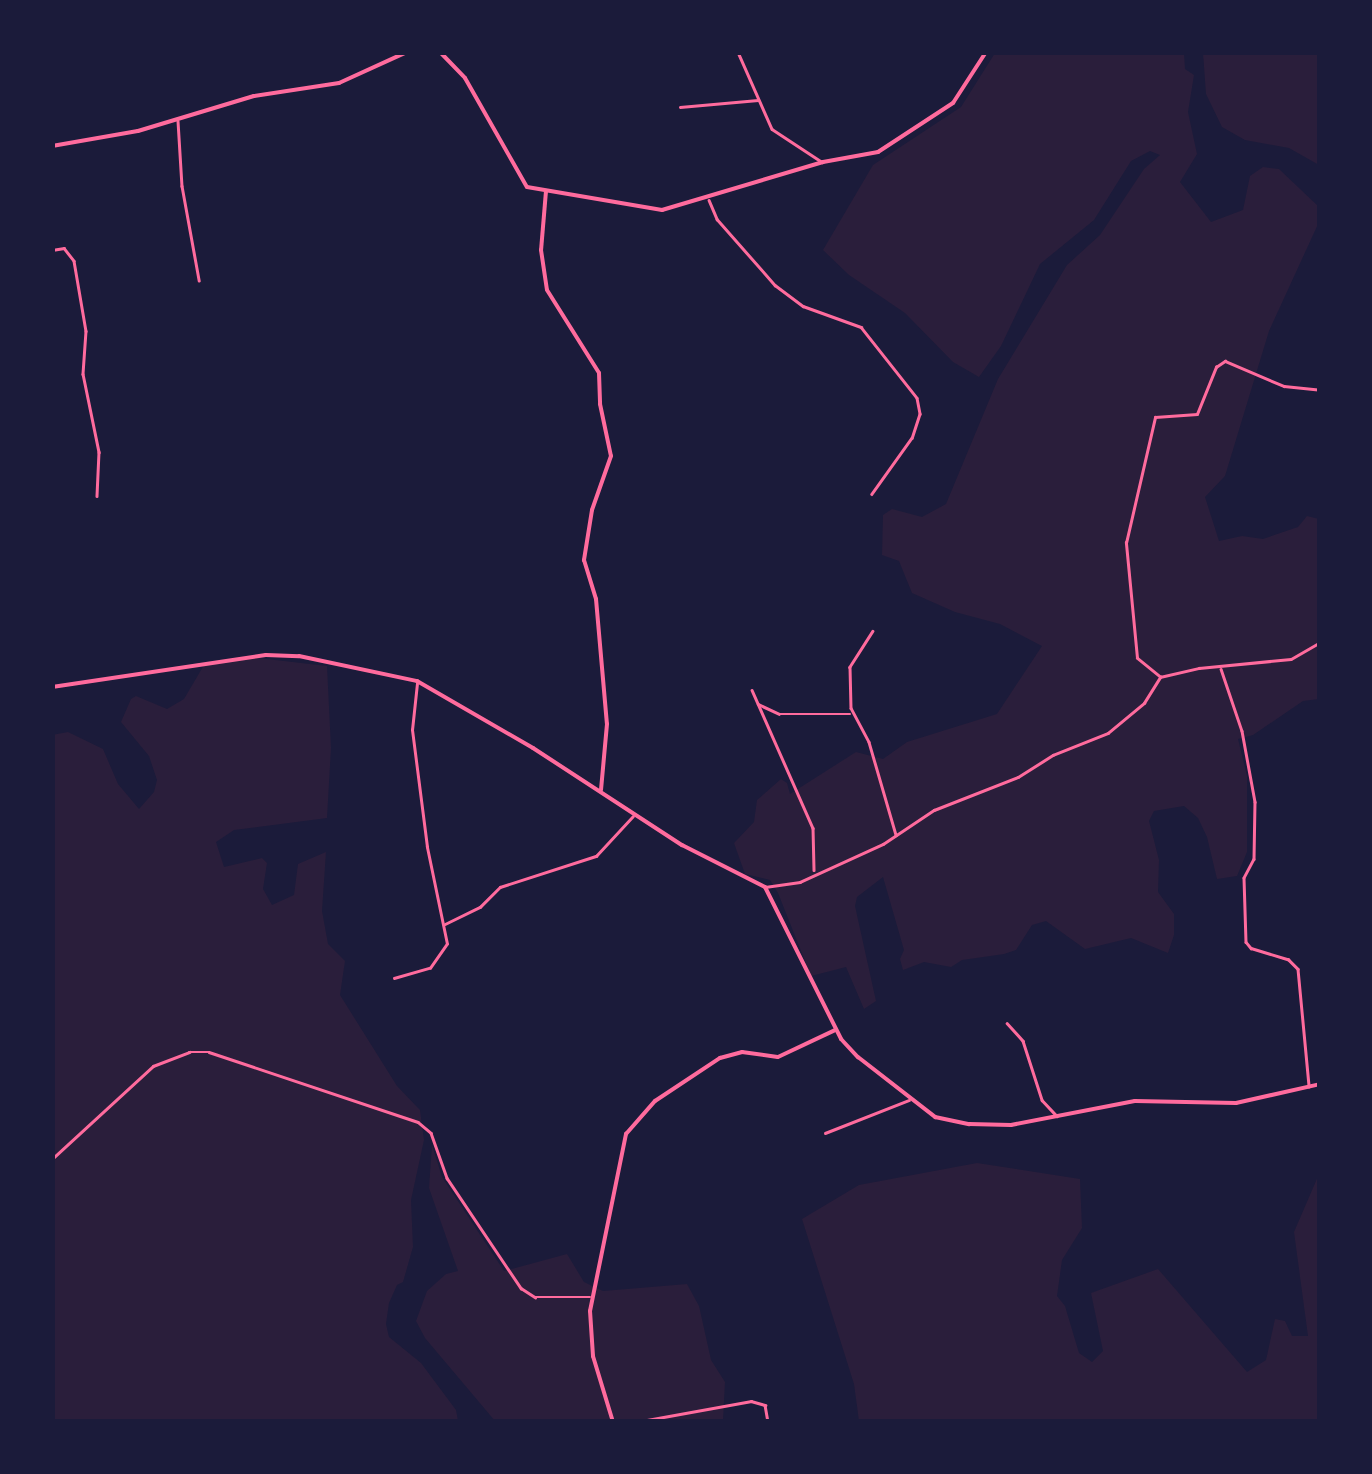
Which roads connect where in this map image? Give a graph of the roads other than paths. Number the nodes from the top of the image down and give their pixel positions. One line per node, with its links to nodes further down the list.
1 (407, 52): 7 (street)
2 (440, 52): 10 (street)
3 (738, 52): 5 (street)
4 (986, 52): 9 (street)
5 (758, 100): 6 (street); 9 (street)
6 (680, 107)
7 (178, 121): 8 (street); 13 (street)
8 (52, 146)
9 (824, 162): 11 (street)
10 (546, 192): 11 (street); 28 (street)
11 (709, 200): 15 (street)
12 (52, 250): 16 (street)
13 (199, 280)
14 (1320, 390): 22 (street)
15 (872, 494)
16 (97, 496)
17 (1320, 539): 18 (street)
18 (1320, 548)
19 (873, 631): 27 (street)
20 (1320, 642): 21 (street)
21 (1221, 667): 22 (street); 40 (street)
22 (1160, 677): 30 (street)
23 (417, 681): 24 (street); 28 (street); 35 (street)
24 (52, 688)
25 (752, 690): 26 (street)
26 (758, 704): 27 (street); 31 (street)
27 (852, 714): 30 (street)
28 (601, 790): 29 (street)
29 (634, 816): 32 (street); 35 (street)
30 (896, 837): 31 (street)
31 (814, 874): 33 (street)
32 (766, 886): 33 (street); 34 (street)
33 (779, 886): 34 (street)
34 (772, 896): 38 (street)
35 (444, 924): 36 (street)
36 (394, 978)
37 (1008, 1023): 42 (street)
38 (835, 1030): 41 (street); 45 (street)
39 (1320, 1084): 40 (street)
40 (1309, 1086): 42 (street)
41 (910, 1100): 42 (street); 43 (street)
42 (1058, 1117)
43 (824, 1133)
44 (52, 1160): 45 (street)
45 (591, 1297): 46 (street)
46 (613, 1422)
47 (636, 1422): 48 (street)
48 (768, 1422)

